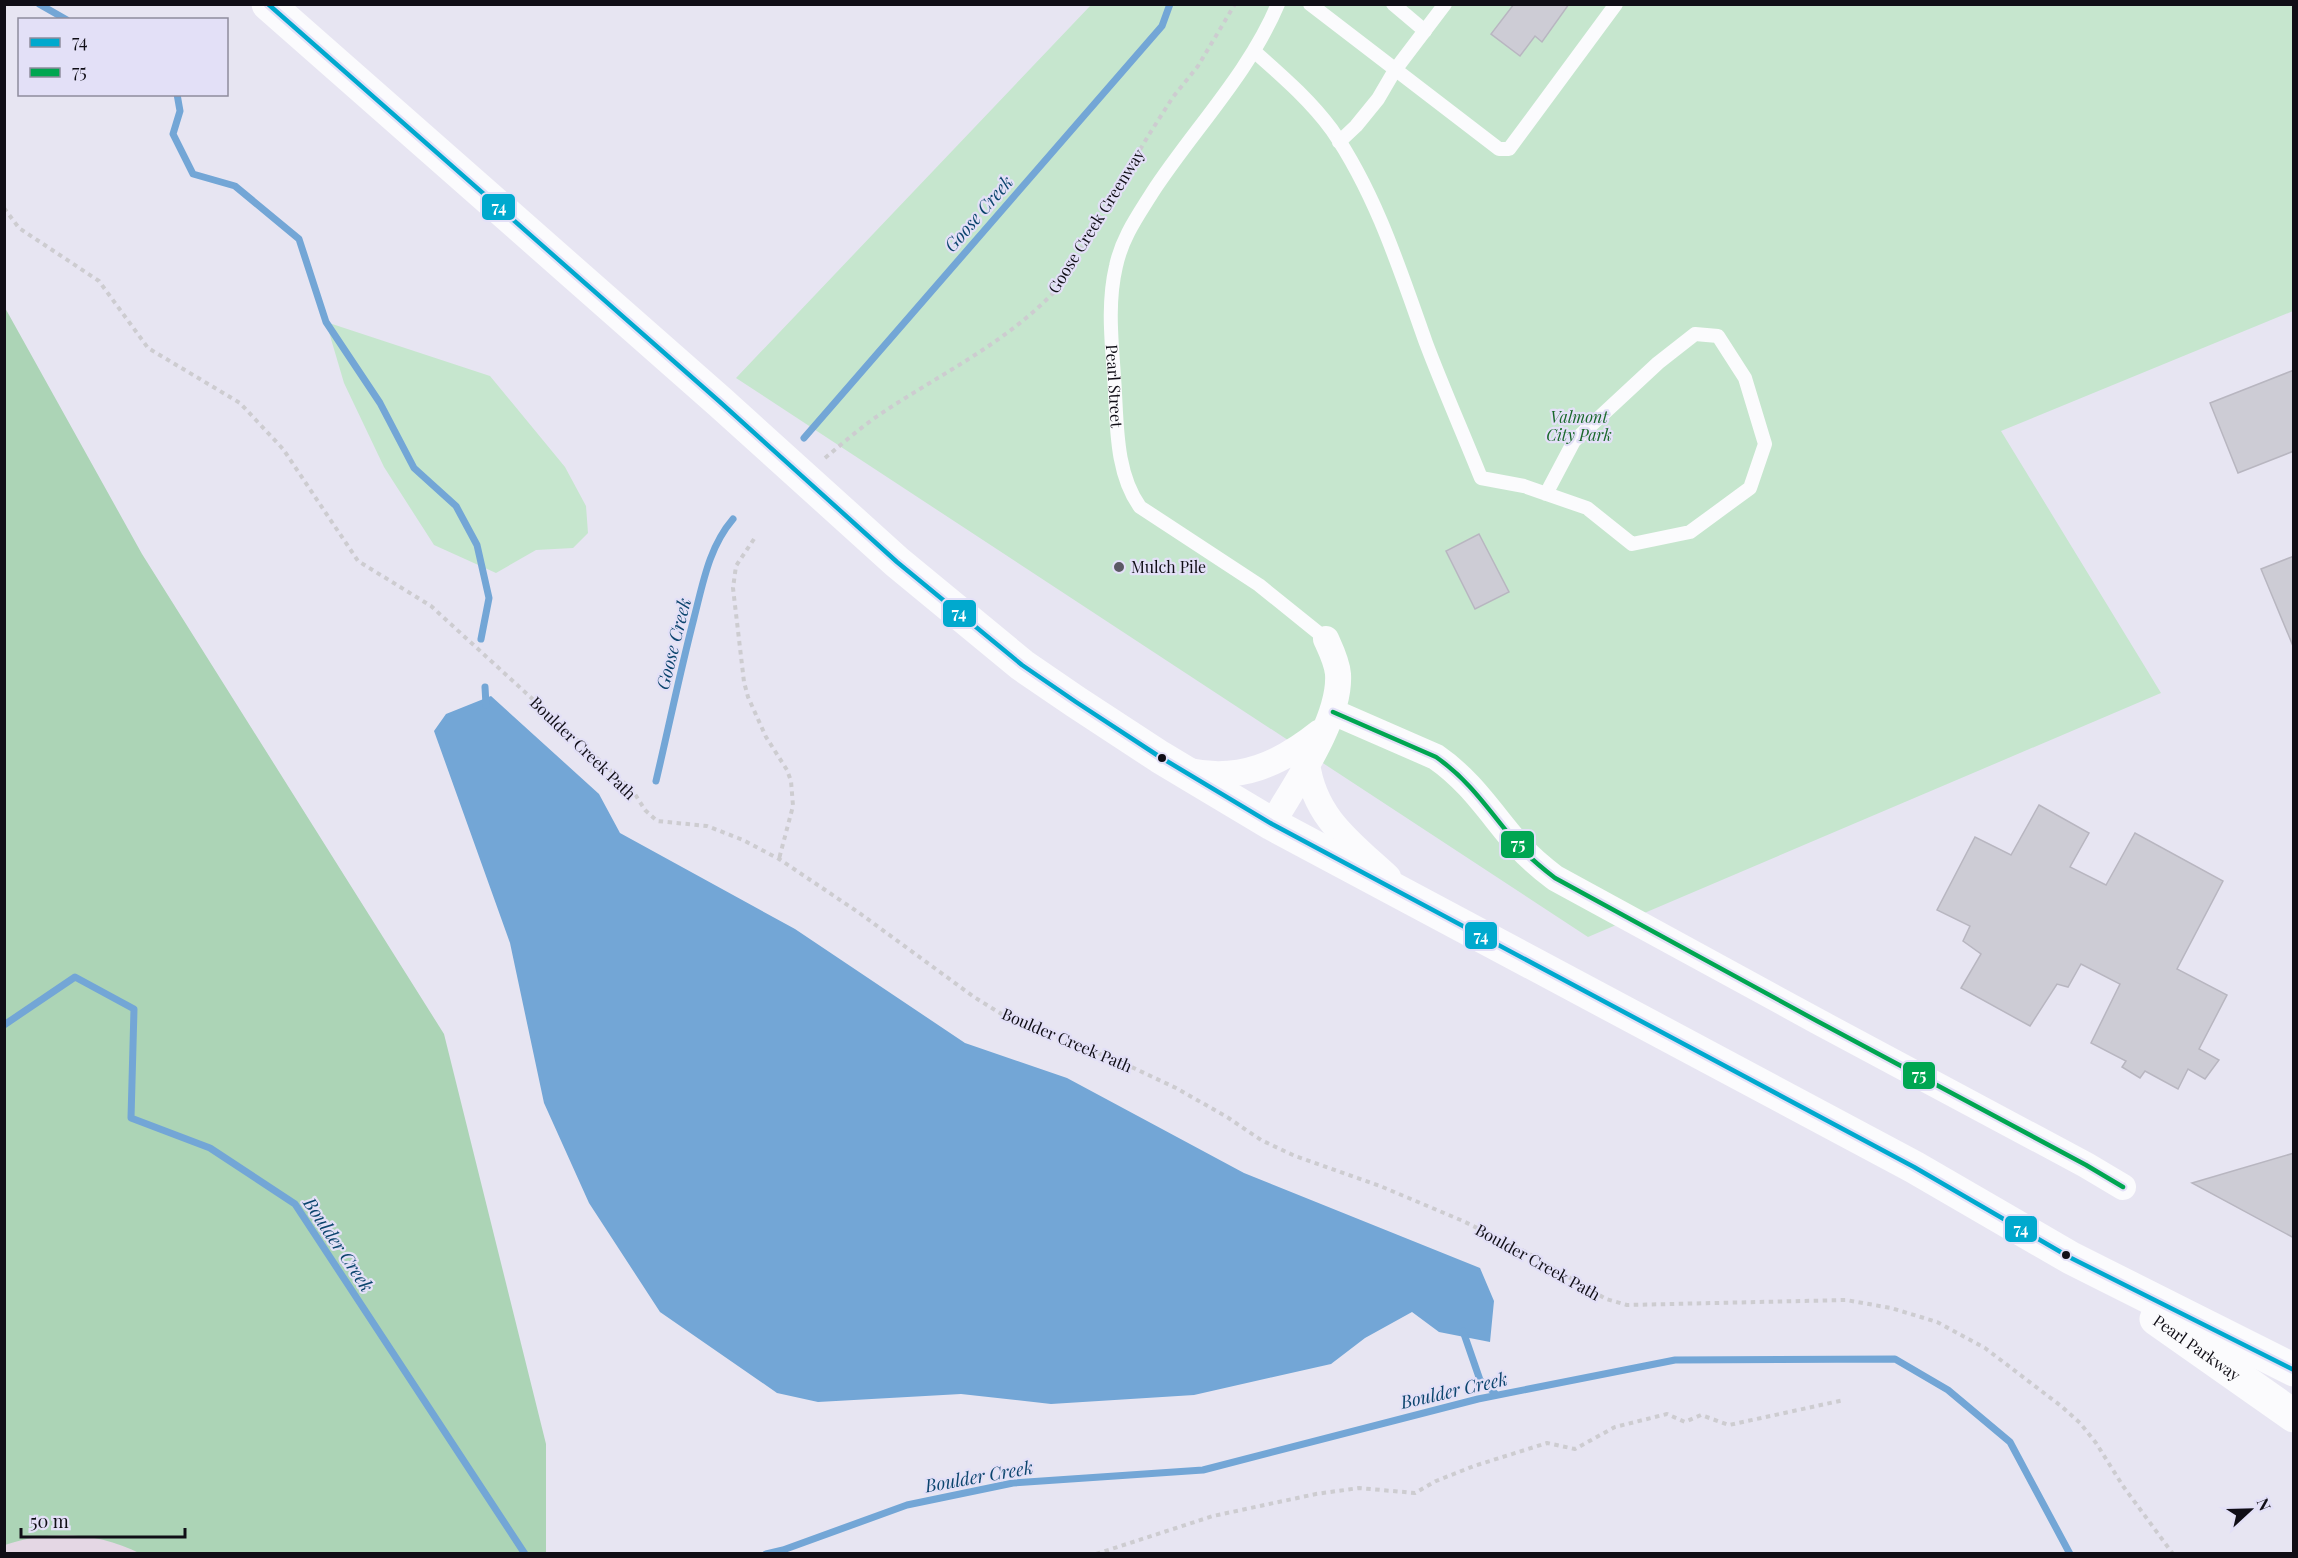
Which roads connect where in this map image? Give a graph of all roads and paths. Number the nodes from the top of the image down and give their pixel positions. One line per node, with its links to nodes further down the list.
1 (268, 4): 19 (main road, Pearl Parkway)
2 (1235, 4): 13 (path, Goose Creek Greenway)
3 (1278, 4): 9 (lane, Pearl Street)
4 (1310, 4): 10 (lane)
5 (1393, 4): 8 (lane)
6 (1445, 4): 8 (lane)
7 (1616, 4): 10 (lane)
8 (1425, 31): 10 (lane)
9 (1255, 51): 11 (lane); 16 (lane, Pearl Street)
10 (1395, 70): 11 (lane)
11 (1339, 142): 14 (lane)
12 (4, 208): 21 (path, Boulder Creek Path)
13 (825, 458)
14 (1546, 494): 14 (lane)
15 (754, 539): 21 (path)
16 (1326, 639): 17 (street, Pearl Street)
17 (1329, 720): 18 (street, Pearl Street); 19 (street); 23 (street)
18 (1307, 763): 20 (street, Pearl Street); 22 (street)
19 (1180, 769): 20 (main road, Pearl Parkway)
20 (1272, 824): 22 (main road, Pearl Parkway)
21 (779, 859): 29 (path, Boulder Creek Path)
22 (1410, 897): 24 (main road, Pearl Parkway)
23 (2123, 1187)
24 (2072, 1258): 25 (main road, Pearl Parkway); 27 (main road, Pearl Parkway)
25 (2294, 1370)
26 (1844, 1401): 28 (path)
27 (2294, 1416)
28 (1096, 1554)
29 (2173, 1554)

